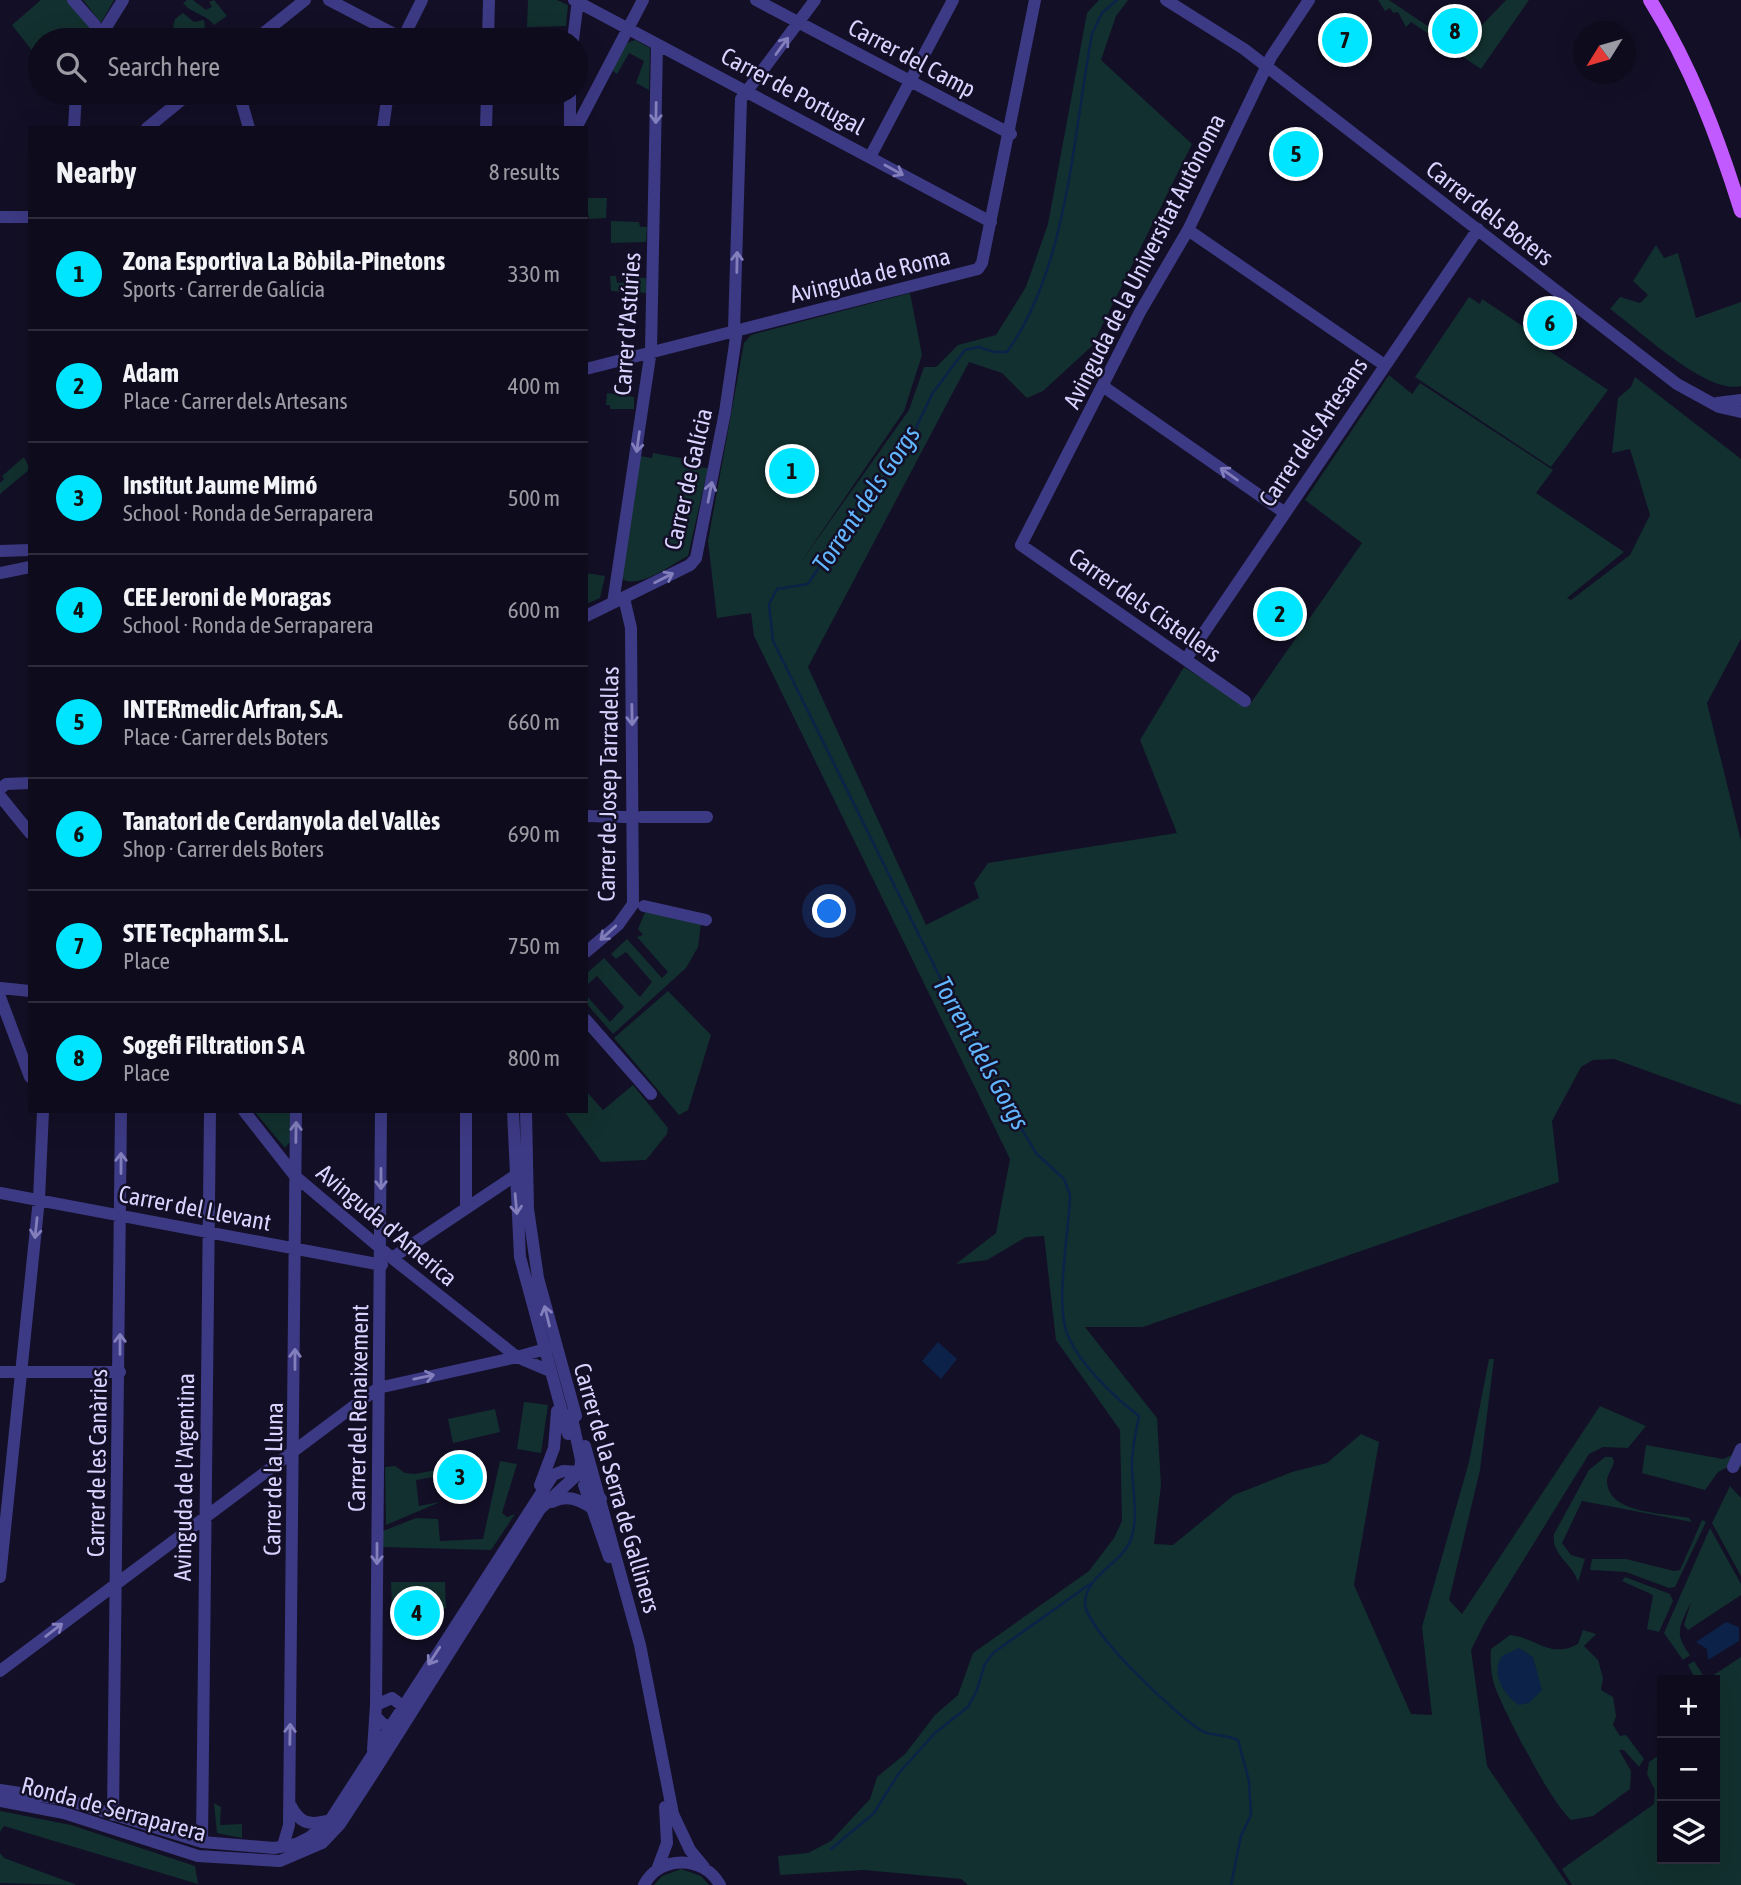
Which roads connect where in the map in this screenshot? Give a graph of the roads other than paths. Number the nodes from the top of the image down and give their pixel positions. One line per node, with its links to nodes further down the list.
1 (73, 0): 16 (street)
2 (122, 0): 18 (street)
3 (306, 0): 19 (street)
4 (329, 0): 20 (street)
5 (422, 0): 21 (street)
6 (489, 0): 22 (street)
7 (643, 0): 24 (street)
8 (756, 0): 17 (street, Carrer del Camp)
9 (815, 0): 17 (street)
10 (953, 0): 27 (street)
11 (1035, 0): 45 (street, Avinguda de Roma)
12 (1166, 0): 26 (street, Carrer dels Boters)
13 (1309, 0): 26 (street, Avinguda de la Universitat Autònoma)
14 (1650, 0): 47 (main road)
15 (576, 1): 23 (street); 24 (street, Carrer de Portugal)
16 (91, 21)
17 (800, 22): 27 (street, Carrer del Camp); 28 (street, one-way to 17)
18 (105, 28)
19 (270, 28)
20 (381, 28)
21 (408, 28)
22 (488, 28)
23 (574, 28)
24 (628, 28): 25 (street, Carrer de Portugal); 29 (street)
25 (657, 45): 28 (street, Carrer de Portugal); 54 (street, Carrer d'Astúries, one-way to 54)
26 (1266, 66): 51 (street, Carrer dels Boters); 52 (street, Avinguda de la Universitat Autònoma)
27 (910, 82): 45 (street, Carrer del Camp); 46 (street)
28 (748, 91): 46 (street, Carrer de Portugal); 53 (street, Carrer de Galícia, one-way to 28)
29 (588, 104)
30 (75, 105): 38 (street)
31 (175, 105): 39 (street)
32 (243, 105): 40 (street)
33 (386, 105): 41 (street)
34 (487, 105): 42 (street)
35 (588, 105): 37 (street)
36 (570, 108): 37 (street); 43 (street)
37 (584, 112): 44 (street)
38 (74, 126)
39 (149, 126)
40 (249, 126)
41 (383, 126)
42 (486, 126)
43 (570, 126)
44 (577, 126)
45 (1011, 134): 50 (street, Avinguda de Roma)
46 (870, 157): 50 (street, Carrer de Portugal, one-way to 50)
47 (1741, 211)
48 (0, 217): 49 (street)
49 (28, 217)
50 (991, 222): 53 (street, Avinguda de Roma)
51 (1478, 229): 55 (street, Carrer dels Artesans); 59 (street, Carrer dels Boters)
52 (1188, 230): 55 (street); 57 (street, Avinguda de la Universitat Autònoma)
53 (736, 330): 54 (street, Avinguda de Roma); 67 (street, Carrer de Galícia, one-way to 53)
54 (651, 350): 56 (street, Avinguda de Roma); 67 (street, Carrer d'Astúries, one-way to 67)
55 (1383, 364): 61 (street, Carrer dels Artesans)
56 (588, 368)
57 (1104, 387): 61 (street, one-way to 57); 62 (street, Avinguda de la Universitat Autònoma)
58 (1741, 400): 59 (street)
59 (1712, 403): 60 (street, Carrer dels Boters)
60 (1741, 412)
61 (1285, 513): 69 (street, Carrer dels Artesans)
62 (1021, 545): 69 (street, Carrer dels Cistellers)
63 (28, 550): 64 (street)
64 (0, 551)
65 (28, 568): 66 (street)
66 (0, 573)
67 (619, 601): 68 (street, Carrer de Galícia); 81 (street, Carrer de Josep Tarradellas, one-way to 81)
68 (588, 615)
69 (1186, 659): 70 (street, Carrer dels Cistellers)
70 (1245, 701)
71 (28, 783): 72 (street)
72 (0, 789)
73 (0, 796): 78 (street)
74 (588, 816): 75 (street)
75 (625, 817)
76 (641, 817): 77 (street)
77 (706, 817)
78 (28, 831)
79 (644, 906): 80 (street)
80 (706, 920)
81 (588, 950)
82 (0, 988): 83 (street)
83 (28, 991)
84 (0, 997): 86 (street)
85 (588, 1022): 87 (street)
86 (28, 1072)
87 (650, 1094)
88 (43, 1113): 100 (street)
89 (121, 1113): 102 (street, Carrer de les Canàries, one-way to 89)
90 (210, 1113): 103 (street, Avinguda de l'Argentina)
91 (246, 1113): 98 (street, Avinguda d'America)
92 (296, 1113): 98 (street, Carrer de la Lluna, one-way to 92)
93 (381, 1113): 104 (street, Carrer del Renaixement, one-way to 104)
94 (466, 1113): 101 (street)
95 (513, 1113): 97 (street, Carrer de la Serra de Galliners)
96 (526, 1113): 97 (street, Carrer de la Serra de Galliners)
97 (520, 1173): 101 (street); 107 (street, Carrer de la Serra de Galliners)
98 (295, 1176): 104 (street, Avinguda d'America); 105 (street, Carrer de la Lluna)
99 (0, 1193): 100 (street, Carrer del Llevant)
100 (39, 1199): 102 (street, Carrer del Llevant); 112 (street, one-way to 112)
101 (466, 1206): 106 (street)
102 (121, 1215): 103 (street, Carrer del Llevant); 111 (street, Carrer de les Canàries, one-way to 102)
103 (207, 1233): 105 (street, Carrer del Llevant); 121 (street, Avinguda de l'Argentina)
104 (380, 1248): 106 (street, Carrer del Renaixement)
105 (295, 1250): 106 (street, Carrer del Llevant); 117 (street, Carrer de la Lluna, one-way to 105)
106 (387, 1262): 108 (street, Avinguda d'America); 113 (street, Carrer del Renaixement)
107 (549, 1348): 108 (street); 109 (street, Carrer de la Serra de Galliners); 115 (street, Carrer de la Serra de Galliners)
108 (517, 1357): 109 (street, Avinguda d'America); 113 (street, one-way to 108)
109 (550, 1371): 114 (street, Carrer de la Serra de Galliners)
110 (0, 1372): 112 (street)
111 (120, 1372): 112 (street); 124 (street, Carrer de les Canàries)
112 (20, 1373): 122 (street)
113 (378, 1388): 117 (street); 128 (street, Carrer del Renaixement, one-way to 128)
114 (555, 1391): 119 (street, Carrer de la Serra de Galliners); 123 (street, Ronda de Serraparera)
115 (574, 1409): 119 (street); 120 (street, Carrer de la Serra de Galliners)
116 (1741, 1449): 118 (street)
117 (294, 1452): 121 (street); 133 (street, Carrer de la Lluna, one-way to 117)
118 (1733, 1467)
119 (580, 1472): 120 (street); 123 (street, Ronda de Serraparera); 126 (street, Ronda de Serraparera)
120 (597, 1504): 126 (street, Ronda de Serraparera); 142 (street, Carrer de la Serra de Galliners); 143 (street, Carrer de la Serra de Galliners)
121 (204, 1518): 124 (street); 137 (street, Avinguda de l'Argentina)
122 (0, 1577)
123 (484, 1578): 127 (street, Ronda de Serraparera, one-way to 127)
124 (116, 1584): 125 (street, one-way to 124); 135 (street, Carrer de les Canàries)
125 (0, 1671)
126 (434, 1678): 127 (street); 130 (street, Ronda de Serraparera)
127 (406, 1707): 128 (street); 129 (street, Ronda de Serraparera)
128 (376, 1711): 129 (street); 130 (street, Carrer del Renaixement)
129 (393, 1727): 130 (street, Ronda de Serraparera)
130 (377, 1758): 136 (street, Ronda de Serraparera); 141 (street, Ronda de Serraparera)
131 (0, 1791): 135 (street, Ronda de Serraparera)
132 (0, 1801): 134 (street, Ronda de Serraparera)
133 (289, 1802): 136 (street); 139 (street, Carrer de la Lluna)
134 (77, 1816): 135 (street); 138 (street, Ronda de Serraparera)
135 (112, 1819): 137 (street, Ronda de Serraparera); 138 (street)
136 (331, 1819): 139 (street, Ronda de Serraparera)
137 (202, 1842): 139 (street, Ronda de Serraparera); 140 (street); 141 (street, Ronda de Serraparera)
138 (154, 1843): 140 (street, Ronda de Serraparera)
139 (283, 1846)
140 (171, 1849): 141 (street, Ronda de Serraparera)
141 (260, 1860)
142 (658, 1867): 143 (street); 144 (street)
143 (704, 1867): 145 (street, Carrer de la Serra de Galliners)
144 (644, 1885)
145 (720, 1885)

